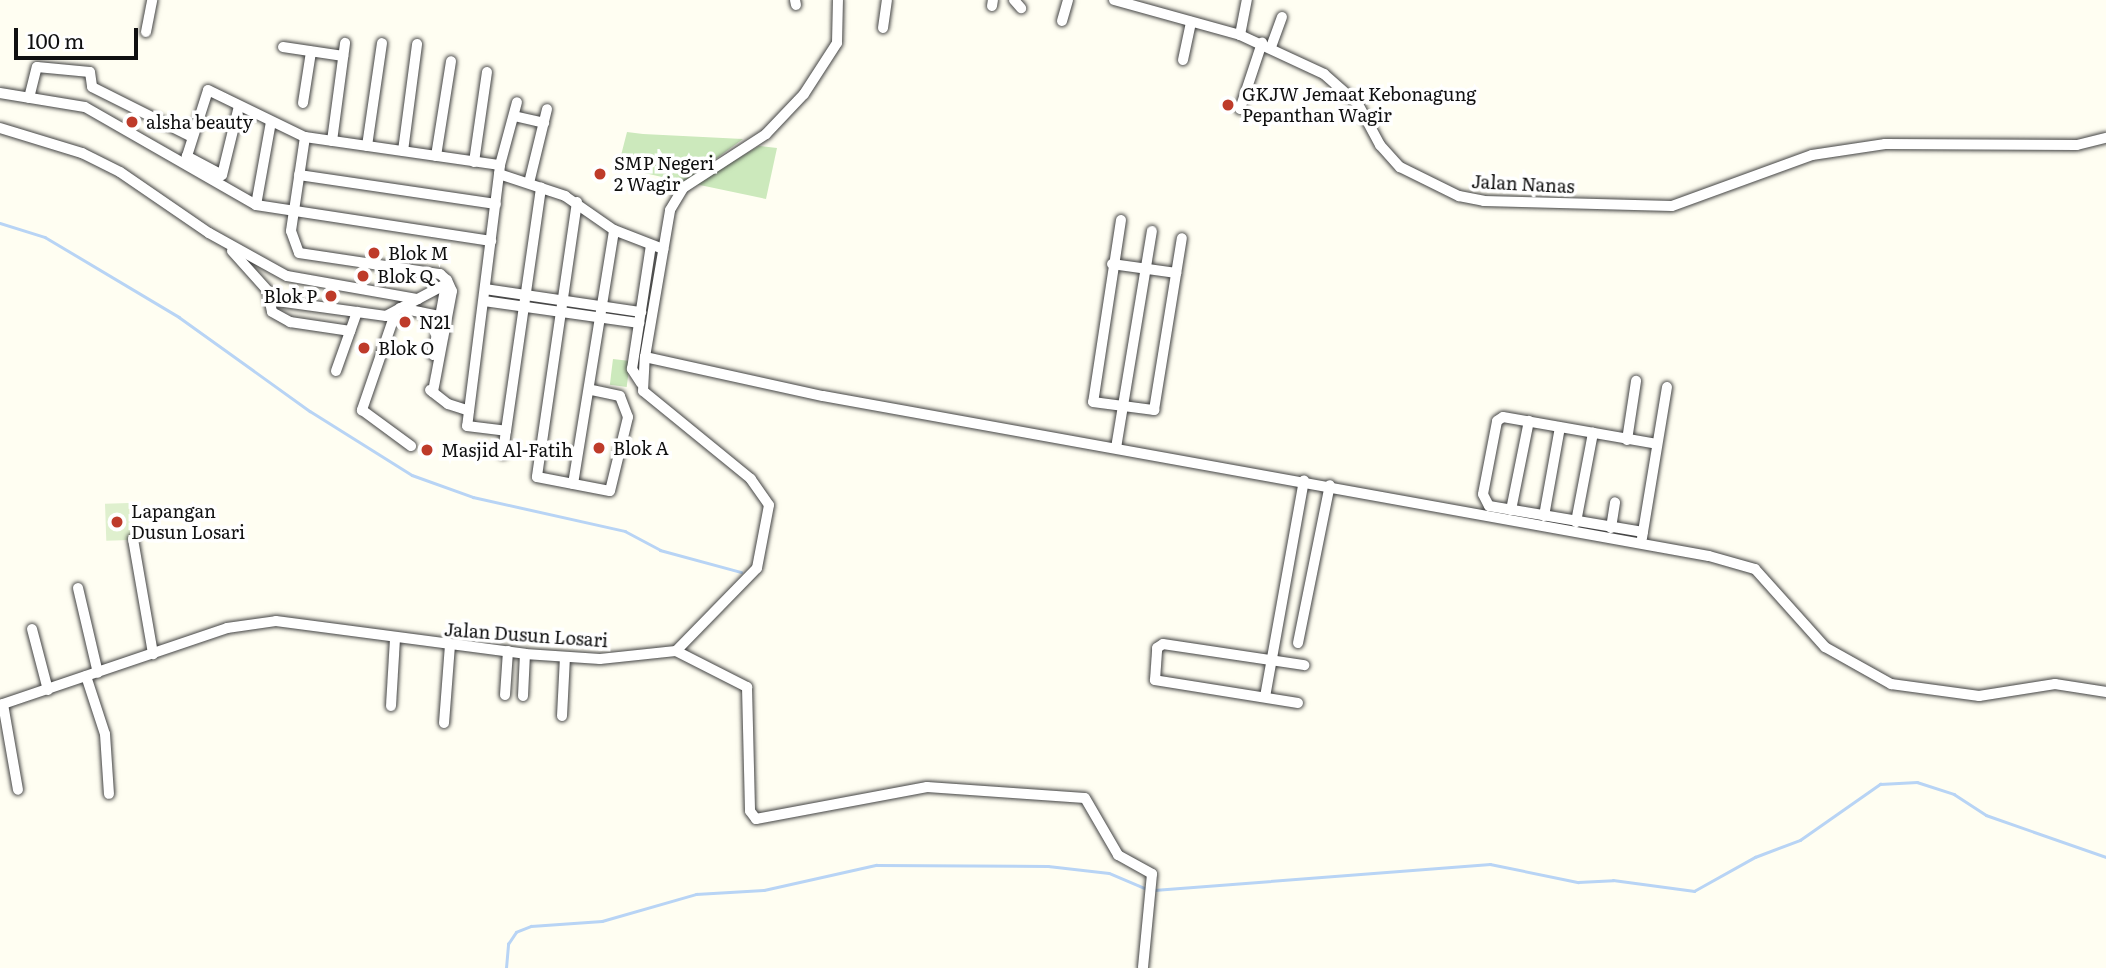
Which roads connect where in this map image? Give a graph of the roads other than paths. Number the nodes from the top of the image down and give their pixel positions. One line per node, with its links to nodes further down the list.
1 (152, 0): 11 (street)
2 (838, 0): 57 (street)
3 (887, 0): 10 (street)
4 (1068, 0): 8 (street)
5 (1247, 0): 12 (street)
6 (1120, 1): 9 (street, Jalan Nanas)
7 (1282, 17): 16 (street)
8 (1062, 21)
9 (1191, 22): 12 (street, Jalan Nanas); 20 (street)
10 (883, 28)
11 (146, 32)
12 (1240, 35): 16 (street, Jalan Nanas)
13 (345, 43): 19 (street)
14 (382, 43): 38 (street)
15 (416, 44): 39 (street)
16 (1266, 45): 29 (street); 36 (street, Jalan Nanas)
17 (283, 47): 18 (street)
18 (311, 52): 19 (street); 26 (street)
19 (343, 56): 37 (street)
20 (1183, 60)
21 (451, 61): 40 (street)
22 (487, 72): 41 (street)
23 (0, 93): 24 (street)
24 (29, 98): 34 (street); 48 (street)
25 (517, 102): 30 (street)
26 (303, 103)
27 (239, 106): 31 (street); 34 (street); 34 (street)
28 (547, 108): 32 (street)
29 (1240, 109)
30 (514, 116): 32 (street); 42 (street)
31 (271, 122): 35 (street); 48 (street)
32 (544, 123): 44 (street)
33 (0, 128): 53 (street)
34 (192, 137)
35 (305, 137): 37 (street); 43 (street)
36 (2106, 138)
37 (332, 141): 38 (street)
38 (367, 146): 39 (street)
39 (403, 152): 40 (street)
40 (436, 156): 41 (street)
41 (474, 162): 42 (street)
42 (500, 170): 44 (street); 47 (street)
43 (299, 175): 47 (street); 49 (street)
44 (529, 183): 45 (street)
45 (541, 187): 46 (street); 64 (street)
46 (577, 202): 51 (street); 66 (street)
47 (496, 204): 55 (street)
48 (256, 205): 49 (street)
49 (294, 212): 55 (street); 61 (street)
50 (1121, 220): 58 (street)
51 (614, 230): 56 (street); 68 (street)
52 (1152, 230): 59 (street)
53 (209, 233): 63 (street); 65 (street)
54 (1182, 238): 60 (street)
55 (491, 241): 62 (street)
56 (651, 245): 57 (street); 74 (street)
57 (663, 249): 79 (street)
58 (1112, 264): 59 (street); 86 (street)
59 (1145, 269): 60 (street); 86 (street)
60 (1176, 273): 86 (street)
61 (446, 284): 65 (street); 75 (street); 85 (street)
62 (485, 289): 64 (street); 67 (street)
63 (268, 291): 72 (street); 78 (street)
64 (526, 295): 66 (street); 69 (street)
65 (418, 299): 70 (street); 71 (street)
66 (562, 300): 68 (street); 73 (street)
67 (484, 301): 69 (street); 87 (street)
68 (603, 306): 74 (street); 76 (street)
69 (524, 307): 73 (street); 90 (street)
70 (397, 311): 71 (street); 72 (street); 94 (street)
71 (417, 311): 75 (street)
72 (356, 312): 78 (street)
73 (561, 312): 76 (street); 98 (street)
74 (641, 312): 77 (street)
75 (440, 316): 85 (street)
76 (601, 318): 77 (street); 84 (street)
77 (639, 323): 82 (street)
78 (350, 331): 80 (street)
79 (645, 357): 82 (street); 95 (street)
80 (336, 370)
81 (1636, 381): 92 (street)
82 (641, 383): 113 (street)
83 (1667, 387): 93 (street)
84 (591, 390): 98 (street); 98 (street)
85 (433, 392): 87 (street)
86 (1123, 408): 95 (street)
87 (469, 411): 90 (street)
88 (1529, 421): 89 (street); 101 (street); 101 (street)
89 (1560, 427): 91 (street); 102 (street)
90 (506, 431): 96 (street)
91 (1592, 433): 92 (street); 103 (street)
92 (1627, 440): 93 (street)
93 (1657, 444): 105 (street)
94 (411, 446)
95 (1116, 448): 97 (street)
96 (503, 454)
97 (1304, 480): 99 (street); 117 (street)
98 (573, 484)
99 (1330, 485): 105 (street); 110 (street)
100 (1615, 502): 104 (street)
101 (1511, 510): 102 (street)
102 (1544, 516): 103 (street)
103 (1576, 522): 104 (street)
104 (1611, 527): 105 (street)
105 (1642, 537): 122 (street)
106 (133, 539): 114 (street)
107 (78, 587): 119 (street)
108 (32, 629): 121 (street)
109 (395, 639): 111 (street, Jalan Dusun Losari); 114 (street, Jalan Dusun Losari); 128 (street)
110 (1298, 643)
111 (450, 645): 112 (street, Jalan Dusun Losari); 130 (street)
112 (508, 651): 115 (street, Jalan Dusun Losari); 123 (street)
113 (676, 651): 116 (street, Jalan Dusun Losari); 133 (street)
114 (153, 654): 119 (street, Jalan Dusun Losari)
115 (525, 654): 116 (street, Jalan Dusun Losari); 124 (street)
116 (565, 657): 129 (street)
117 (1271, 661): 118 (street); 125 (street); 125 (street)
118 (1304, 665)
119 (98, 673): 120 (street, Jalan Dusun Losari)
120 (86, 676): 121 (street, Jalan Dusun Losari); 132 (street)
121 (48, 690): 127 (street, Jalan Dusun Losari)
122 (2106, 692)
123 (505, 695)
124 (523, 696)
125 (1265, 697): 126 (street)
126 (1298, 703)
127 (2, 705): 131 (street)
128 (391, 706)
129 (562, 716)
130 (444, 723)
131 (18, 790)
132 (109, 794)
133 (1143, 968)

